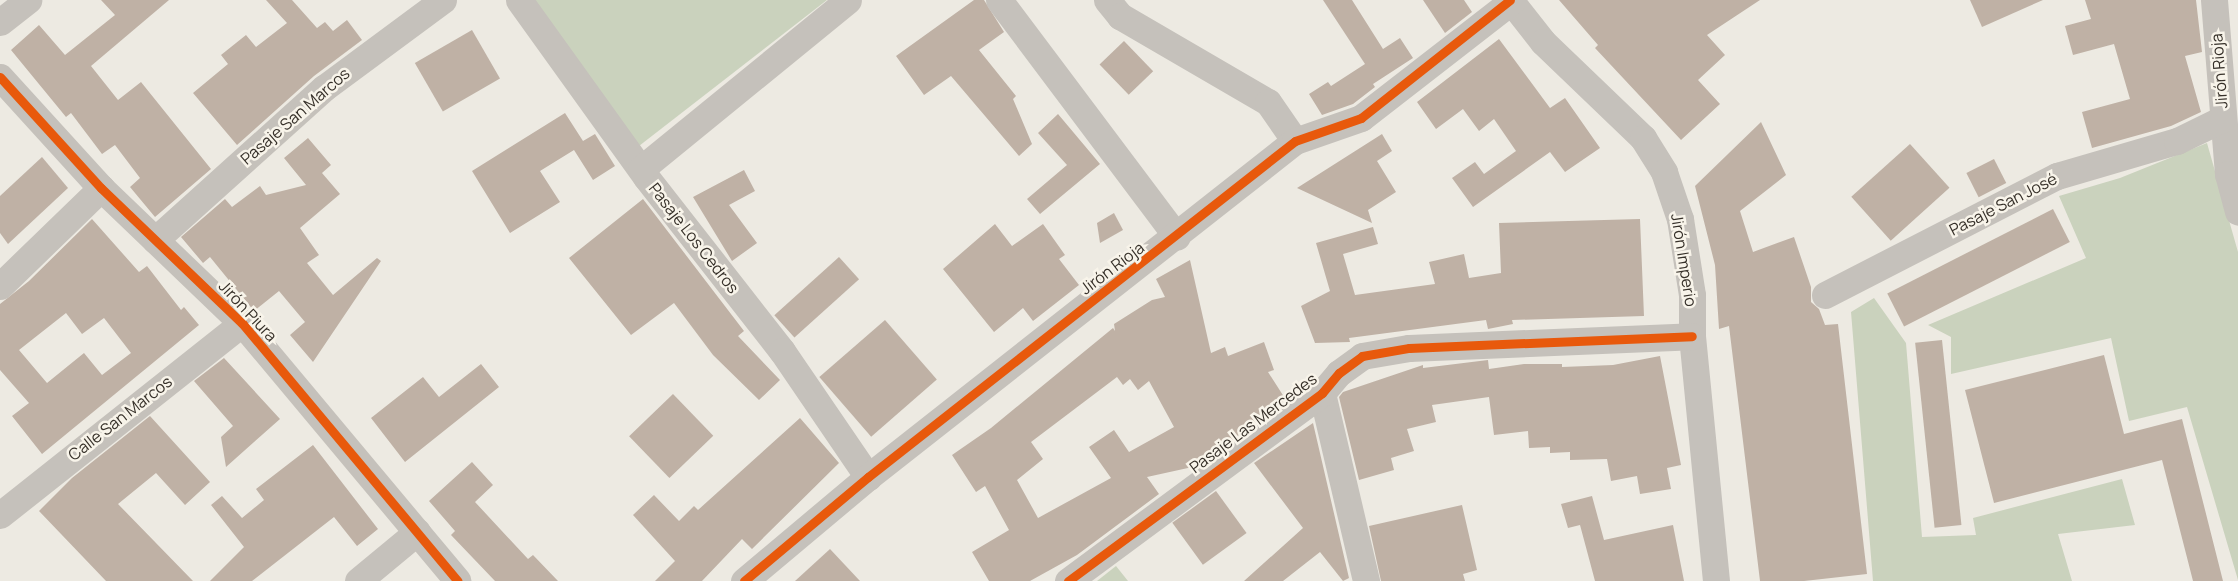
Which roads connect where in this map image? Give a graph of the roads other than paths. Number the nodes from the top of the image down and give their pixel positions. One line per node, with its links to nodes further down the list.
1 (28, 0): 9 (street)
2 (443, 0): 17 (street, Pasaje San Marcos)
3 (519, 0): 13 (street, Pasaje Los Cedros)
4 (848, 0): 13 (street)
5 (999, 0): 16 (street)
6 (1107, 0): 12 (street)
7 (2214, 0): 11 (street, Jirón Rioja)
8 (1511, 1): 12 (street, Jirón Rioja); 21 (street, Jirón Imperio)
9 (0, 22)
10 (0, 77): 14 (street, Jirón Piura)
11 (2222, 119): 15 (street, Jirón Rioja); 19 (street, Pasaje San José)
12 (1295, 141): 16 (street, Jirón Rioja)
13 (641, 169): 23 (street, Pasaje Los Cedros)
14 (101, 188): 17 (street, Jirón Piura); 18 (street)
15 (2238, 212)
16 (1177, 237): 23 (street, Jirón Rioja)
17 (155, 240): 20 (street, Jirón Piura)
18 (0, 286)
19 (1825, 295)
20 (242, 323): 24 (street, Calle San Marcos); 25 (street, Jirón Piura)
21 (1692, 336): 22 (street, Pasaje Las Mercedes); 31 (street, Jirón Imperio)
22 (1322, 393): 29 (street, Pasaje Las Mercedes); 30 (street)
23 (868, 477): 28 (street, Jirón Rioja)
24 (0, 514)
25 (417, 532): 26 (street); 27 (street, Jirón Piura)
26 (358, 581)
27 (458, 581)
28 (744, 581)
29 (1068, 581)
30 (1366, 581)
31 (1716, 581)

